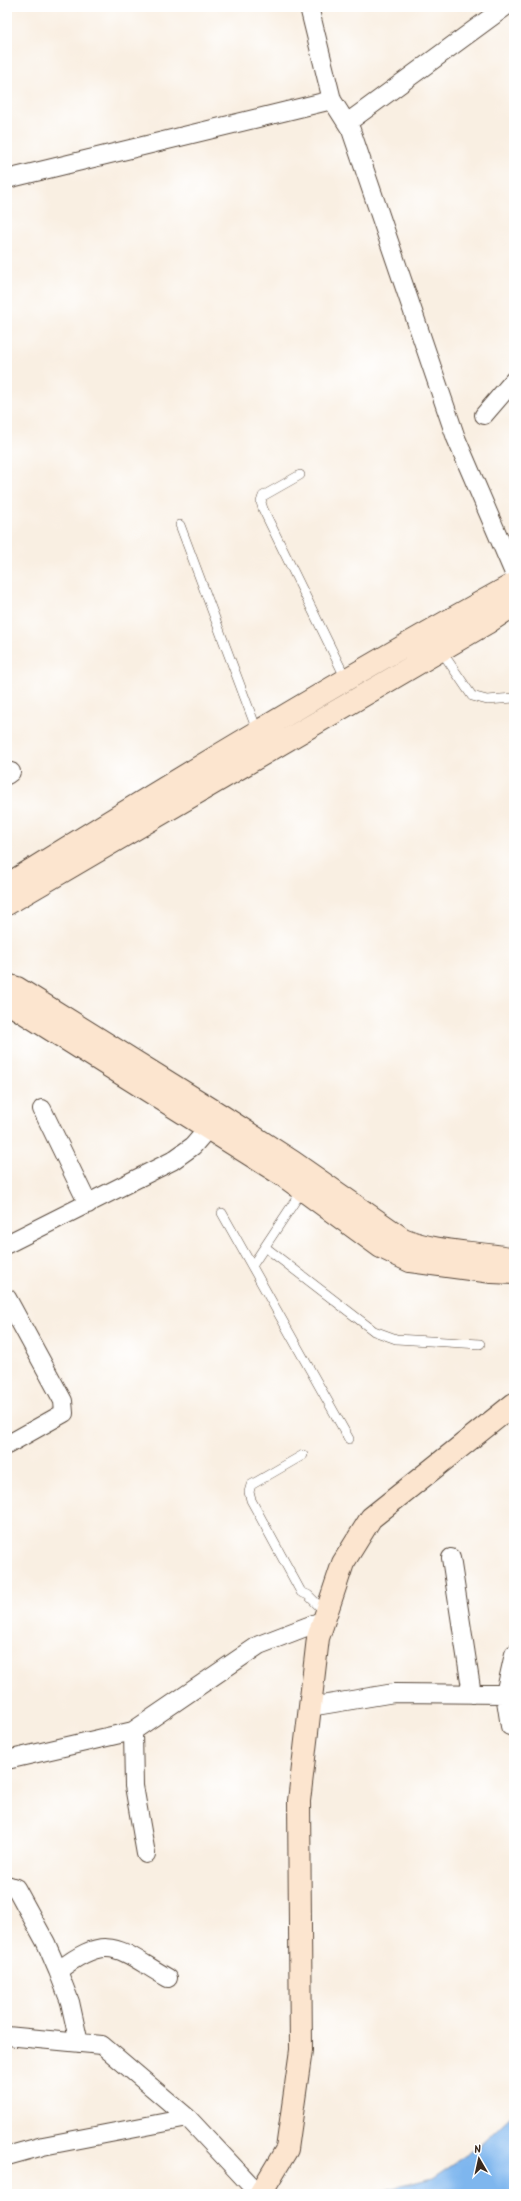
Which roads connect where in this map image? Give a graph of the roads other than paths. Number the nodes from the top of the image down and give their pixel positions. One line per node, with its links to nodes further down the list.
1 (309, 7): 3 (street)
2 (505, 7): 4 (street)
3 (332, 100): 4 (street); 5 (street)
4 (347, 123): 10 (street)
5 (7, 179)
6 (514, 380): 7 (street)
7 (484, 415)
8 (300, 475): 14 (lane)
9 (180, 525): 17 (lane)
10 (514, 573)
11 (514, 584): 14 (street)
12 (514, 604): 13 (street)
13 (440, 649): 15 (street); 16 (lane)
14 (346, 679): 15 (lane); 17 (street)
15 (356, 698): 17 (street)
16 (514, 698)
17 (262, 743): 18 (street); 19 (street)
18 (7, 885)
19 (7, 904)
20 (7, 985): 23 (street)
21 (7, 1002): 23 (street)
22 (42, 1109): 25 (street)
23 (214, 1121): 24 (street); 25 (street); 29 (street)
24 (303, 1189): 28 (lane); 31 (street)
25 (88, 1204): 27 (street)
26 (222, 1212): 30 (lane)
27 (7, 1244)
28 (265, 1247): 30 (lane); 33 (lane)
29 (514, 1259)
30 (252, 1266): 35 (lane)
31 (514, 1273)
32 (7, 1298): 36 (street)
33 (480, 1344)
34 (514, 1404): 39 (street)
35 (349, 1439)
36 (7, 1445)
37 (303, 1455): 39 (lane)
38 (451, 1558): 41 (street)
39 (325, 1616): 43 (street); 45 (street)
40 (514, 1654): 42 (street)
41 (472, 1694): 42 (street); 43 (street)
42 (505, 1694): 44 (street)
43 (310, 1707): 55 (street)
44 (514, 1727)
45 (133, 1731): 46 (street); 47 (street)
46 (7, 1760)
47 (146, 1854)
48 (7, 1884): 49 (street)
49 (58, 1971): 50 (street); 52 (street)
50 (168, 1978)
51 (7, 2036): 52 (street)
52 (79, 2043): 53 (street)
53 (188, 2118): 54 (street); 55 (street)
54 (7, 2156)
55 (260, 2194)

